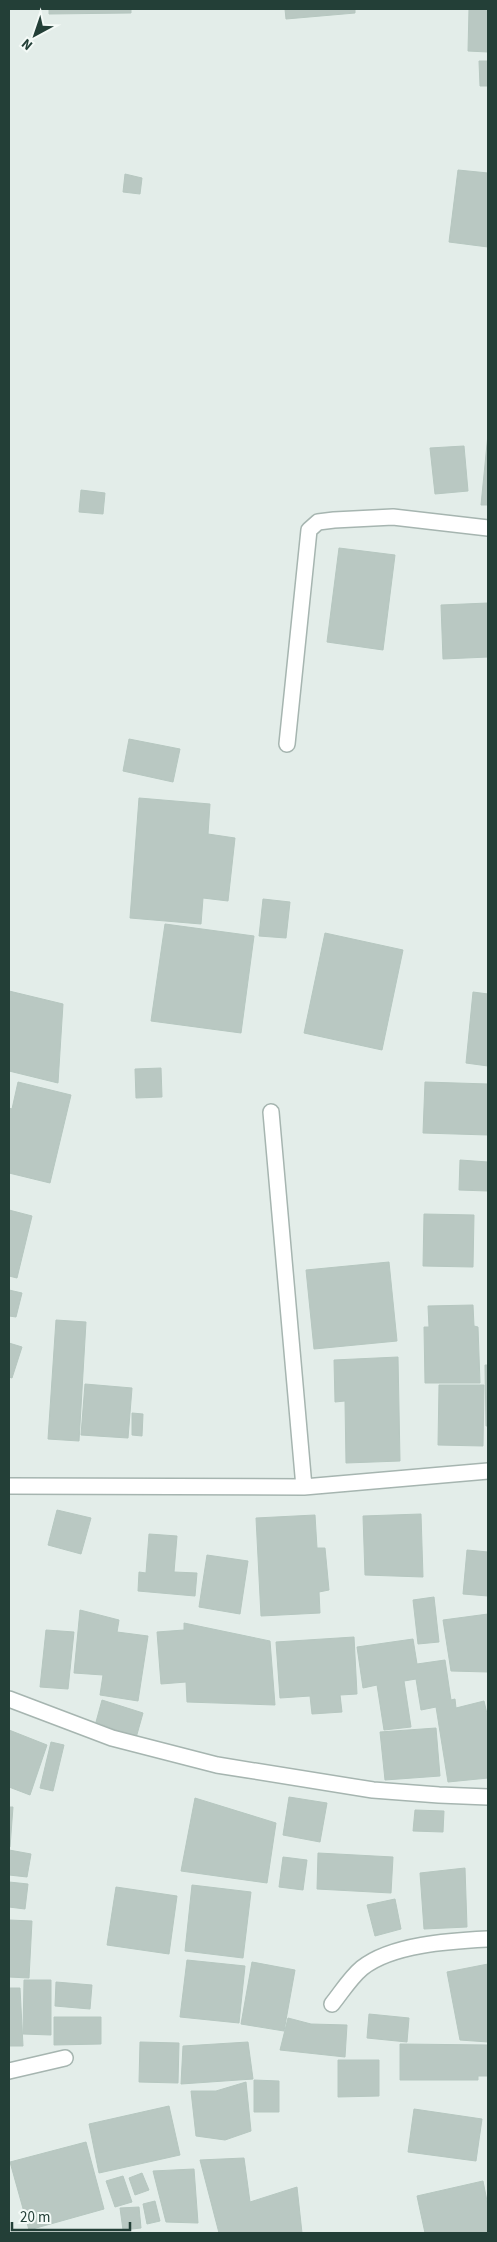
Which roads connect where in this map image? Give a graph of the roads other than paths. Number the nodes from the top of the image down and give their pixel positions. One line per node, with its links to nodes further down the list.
1 (488, 528): 2 (street)
2 (287, 744)
3 (271, 1112): 6 (street)
4 (488, 1471): 6 (street)
5 (9, 1486): 6 (street)
6 (304, 1487)
7 (9, 1699): 8 (street)
8 (488, 1797)
9 (488, 1939): 10 (street)
10 (332, 2004)
11 (65, 2058): 12 (street)
12 (9, 2070)

